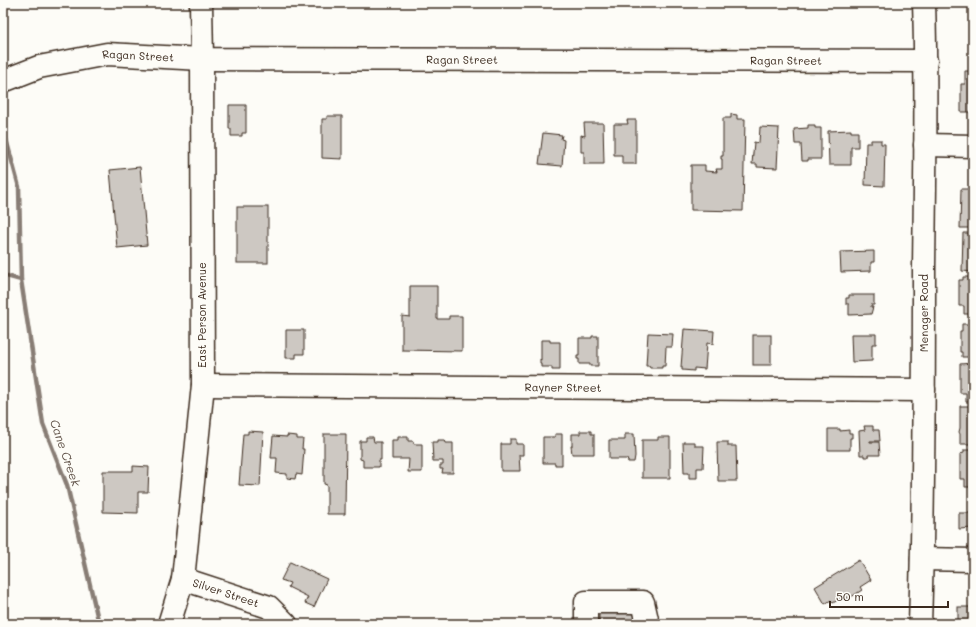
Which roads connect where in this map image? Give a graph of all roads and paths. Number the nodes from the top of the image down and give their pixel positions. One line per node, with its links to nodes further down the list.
1 (201, 3): 3 (street, East Person Avenue)
2 (924, 3): 4 (street, Menager Road)
3 (202, 59): 4 (street, Ragan Street); 5 (street, Ragan Street); 8 (street, East Person Avenue)
4 (926, 62): 6 (street, Menager Road)
5 (11, 78)
6 (925, 145): 7 (street); 9 (street, Menager Road)
7 (973, 146)
8 (203, 385): 9 (street, Rayner Street); 12 (street, East Person Avenue)
9 (924, 390): 10 (street, Menager Road)
10 (922, 559): 11 (street); 17 (street, Menager Road)
11 (973, 560)
12 (183, 579): 13 (street, East Person Avenue); 14 (street, Silver Street)
13 (170, 624)
14 (286, 624)
15 (586, 624): 16 (street)
16 (648, 624)
17 (920, 624)

